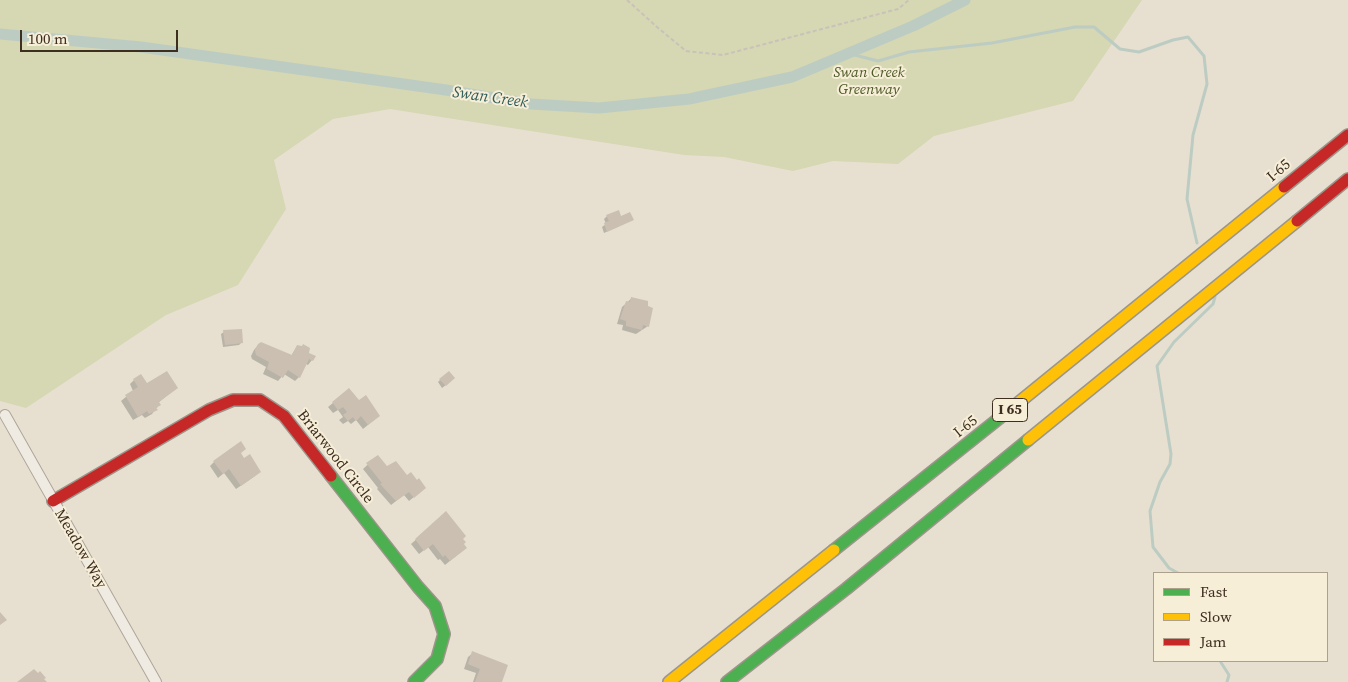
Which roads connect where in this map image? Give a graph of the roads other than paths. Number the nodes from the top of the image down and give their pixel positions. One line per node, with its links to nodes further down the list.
1 (1348, 135): 7 (main road, I-65 / I 65)
2 (1348, 179): 8 (main road, I 65)
3 (5, 415): 4 (street, Meadow Way)
4 (53, 502): 5 (street, Meadow Way); 6 (main road, Briarwood Circle)
5 (156, 682)
6 (414, 682)
7 (669, 682)
8 (727, 682)

